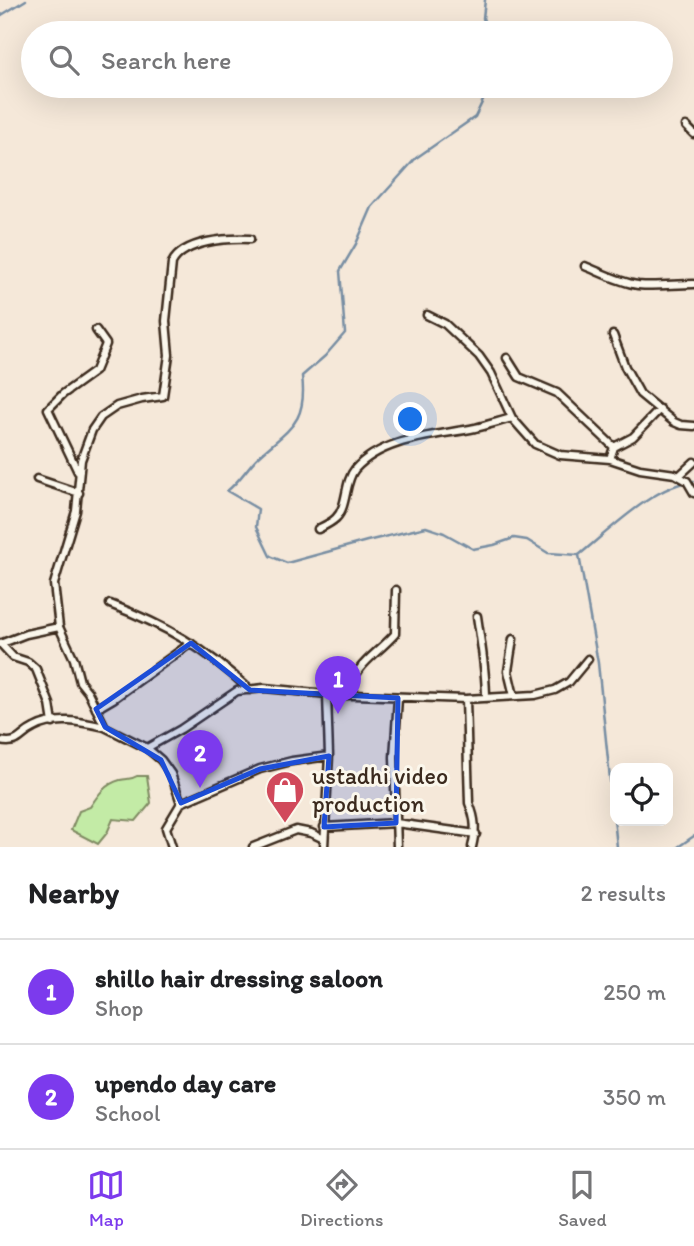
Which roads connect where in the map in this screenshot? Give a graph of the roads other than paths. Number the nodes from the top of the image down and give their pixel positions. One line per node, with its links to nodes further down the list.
1 (685, 126): 2 (street)
2 (694, 134)
3 (250, 239): 16 (street)
4 (584, 266): 5 (street)
5 (694, 284)
6 (428, 315): 11 (street)
7 (96, 330): 16 (street)
8 (613, 335): 10 (street)
9 (507, 358): 13 (street)
10 (660, 410): 12 (street); 13 (street)
11 (512, 418): 14 (street); 21 (street)
12 (694, 426)
13 (614, 447): 14 (street)
14 (610, 459): 17 (street)
15 (694, 463): 17 (street)
16 (78, 474): 19 (street)
17 (680, 475): 20 (street)
18 (37, 479): 19 (street)
19 (79, 493): 25 (street)
20 (694, 493)
21 (318, 529)
22 (396, 590): 32 (street)
23 (110, 604): 27 (street)
24 (477, 616): 35 (street)
25 (58, 627): 28 (street); 37 (street)
26 (513, 639): 33 (street)
27 (191, 643): 30 (street); 37 (street)
28 (1, 644): 38 (street)
29 (588, 659): 33 (street)
30 (250, 690): 31 (street); 41 (street)
31 (327, 694): 32 (street); 42 (street)
32 (347, 695): 34 (street)
33 (514, 696): 35 (street)
34 (398, 698): 36 (street); 44 (street)
35 (486, 698): 36 (street)
36 (466, 699): 46 (street)
37 (96, 709): 39 (street)
38 (53, 723): 39 (street); 40 (street)
39 (105, 727): 41 (street)
40 (0, 741)
41 (147, 748): 43 (street)
42 (329, 757): 43 (street); 45 (street)
43 (181, 803): 48 (street)
44 (396, 823): 45 (street); 46 (street); 50 (street)
45 (324, 827): 47 (street)
46 (476, 834): 51 (street)
47 (324, 843): 49 (street)
48 (172, 847)
49 (253, 847)
50 (397, 847)
51 (472, 847)

